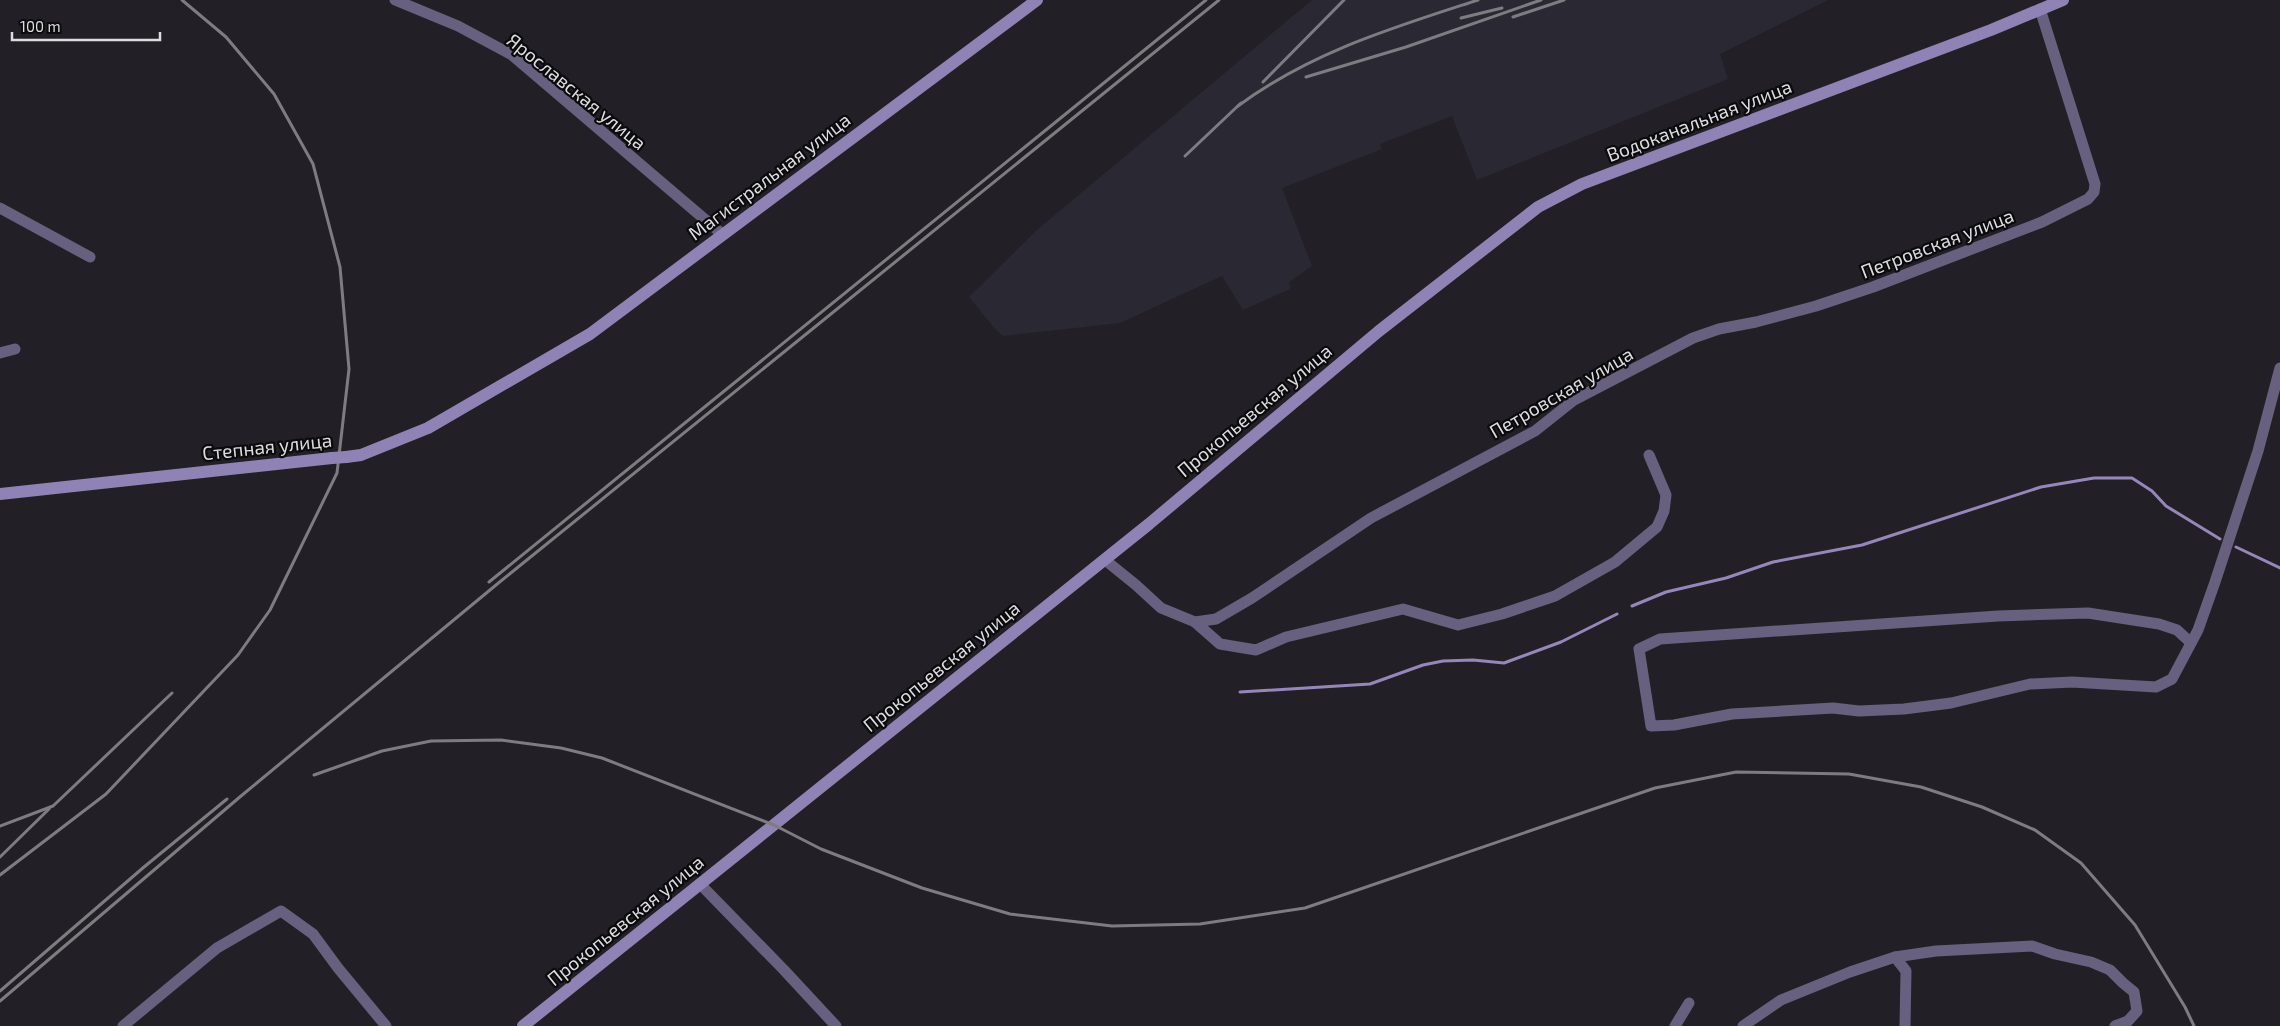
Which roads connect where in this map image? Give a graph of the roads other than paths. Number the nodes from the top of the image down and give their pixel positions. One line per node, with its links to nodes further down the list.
1 (395, 0): 6 (street, Ярославская улица)
2 (1037, 0): 6 (main road, Магистральная улица)
3 (2063, 0): 4 (main road, Водоканальная улица)
4 (2040, 10): 8 (main road, Водоканальная улица); 16 (street, Петровская улица)
5 (0, 208): 7 (street)
6 (722, 234): 12 (main road, Магистральная улица)
7 (90, 256)
8 (1379, 331): 18 (main road, Прокопьевская улица)
9 (15, 350): 10 (street)
10 (0, 353)
11 (2280, 368): 17 (street)
12 (519, 376): 14 (main road, Степная улица, bridge)
13 (1649, 456): 16 (street)
14 (0, 494)
15 (1110, 564): 16 (street)
16 (1195, 622)
17 (2190, 642): 17 (street)
18 (700, 884): 23 (main road, Прокопьевская улица); 24 (street)
19 (1895, 957): 26 (street); 27 (street); 28 (street)
20 (1689, 1003): 25 (street)
21 (123, 1026): 22 (street)
22 (386, 1026)
23 (523, 1026)
24 (836, 1026)
25 (1675, 1026)
26 (1743, 1026)
27 (1905, 1026)
28 (2115, 1026)

